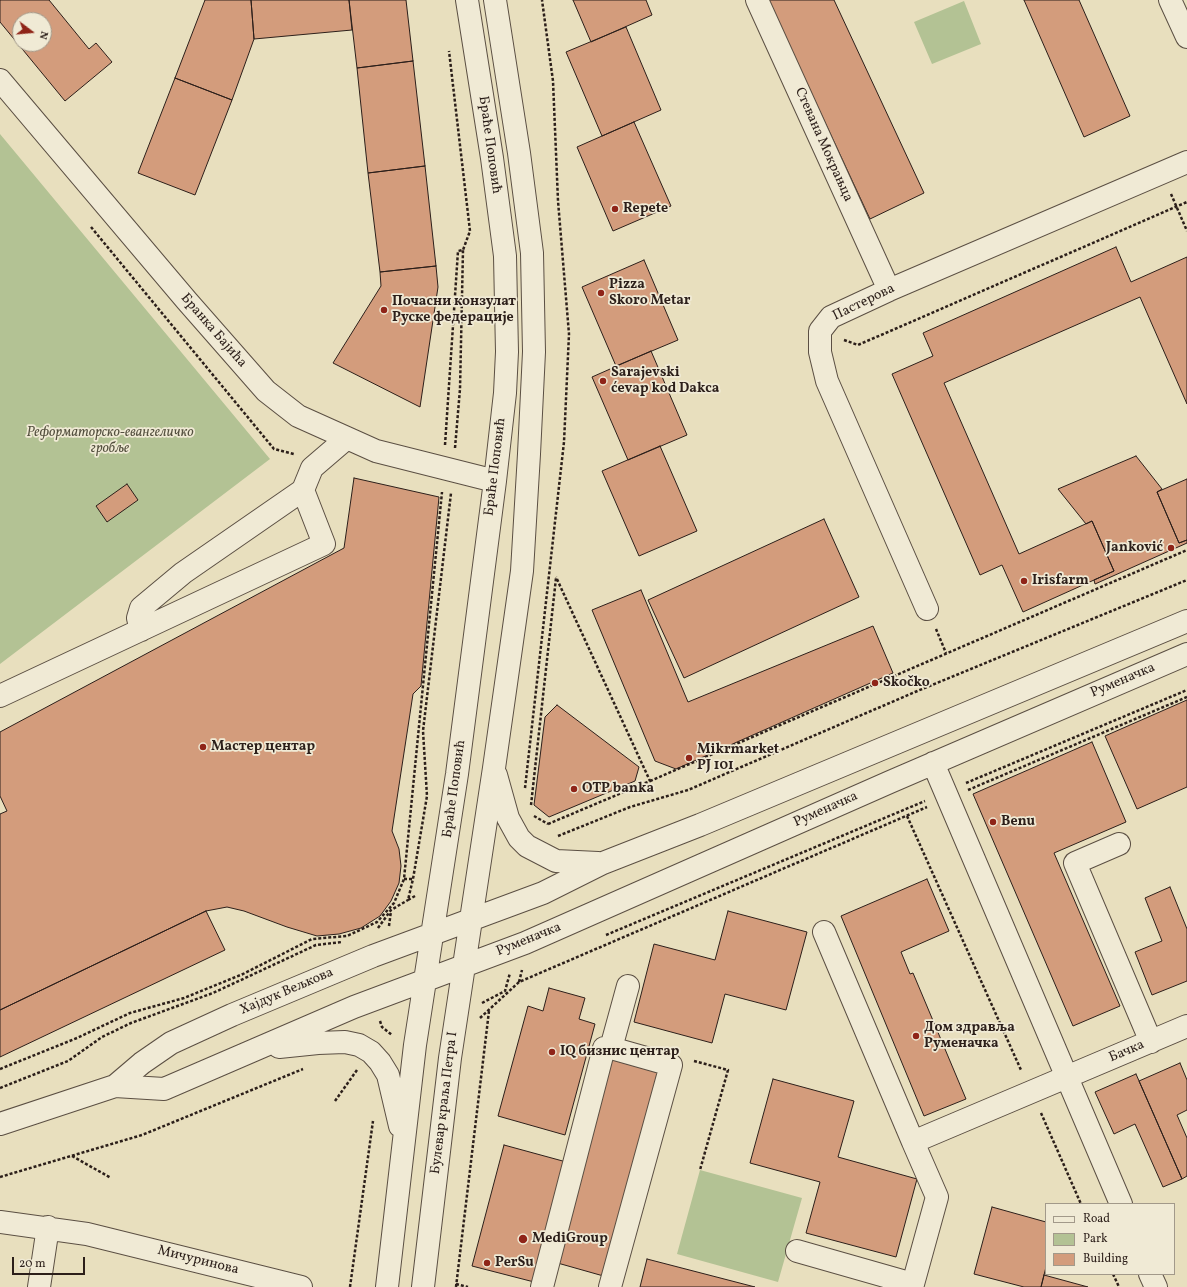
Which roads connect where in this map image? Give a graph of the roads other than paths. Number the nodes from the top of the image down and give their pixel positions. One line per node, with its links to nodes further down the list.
1 (467, 0): 10 (street, Браће Поповић)
2 (495, 0): 18 (street, Браће Поповић)
3 (757, 0): 8 (street, Стевана Мокрањца)
4 (1170, 0): 5 (street)
5 (1187, 37)
6 (0, 80): 9 (street, Бранка Бајића)
7 (1187, 162): 8 (street, Пастерова)
8 (889, 290): 12 (street, Пастерова)
9 (346, 438): 10 (street, Бранка Бајића); 11 (street)
10 (495, 481): 23 (street, Браће Поповић)
11 (303, 490): 14 (street); 14 (street)
12 (928, 609)
13 (1187, 621): 20 (street)
14 (140, 630): 16 (street)
15 (1187, 654): 17 (street, Руменачка)
16 (0, 696)
17 (933, 763): 24 (street, Руменачка); 31 (street)
18 (494, 768): 20 (street); 21 (street, Браће Поповић)
19 (1119, 844): 28 (street)
20 (603, 863): 21 (street)
21 (471, 920): 23 (street, Хајдук Вељкова); 24 (street, Булевар краља Петра I)
22 (824, 932): 35 (street)
23 (433, 934): 25 (street); 32 (street, Хајдук Вељкова)
24 (464, 966): 25 (street, Хајдук Вељкова); 44 (street, Булевар краља Петра I)
25 (426, 980): 30 (street, Хајдук Вељкова); 34 (street)
26 (628, 986): 29 (street)
27 (1187, 1026): 28 (street, Бачка)
28 (1151, 1042): 31 (street, Бачка)
29 (611, 1048): 45 (street); 46 (street)
30 (254, 1050): 32 (street, Хајдук Вељкова); 34 (street)
31 (1068, 1078): 35 (street, Бачка); 36 (street)
32 (115, 1086): 33 (street, Хајдук Вељкова)
33 (0, 1124)
34 (404, 1141): 43 (street)
35 (913, 1142): 39 (street)
36 (1121, 1203)
37 (0, 1222): 38 (street, Мичуринова)
38 (48, 1227): 41 (street); 42 (street, Мичуринова)
39 (797, 1252)
40 (1150, 1275): 47 (street)
41 (39, 1287)
42 (301, 1287)
43 (387, 1287)
44 (423, 1287)
45 (542, 1287)
46 (610, 1287)
47 (1156, 1287)

